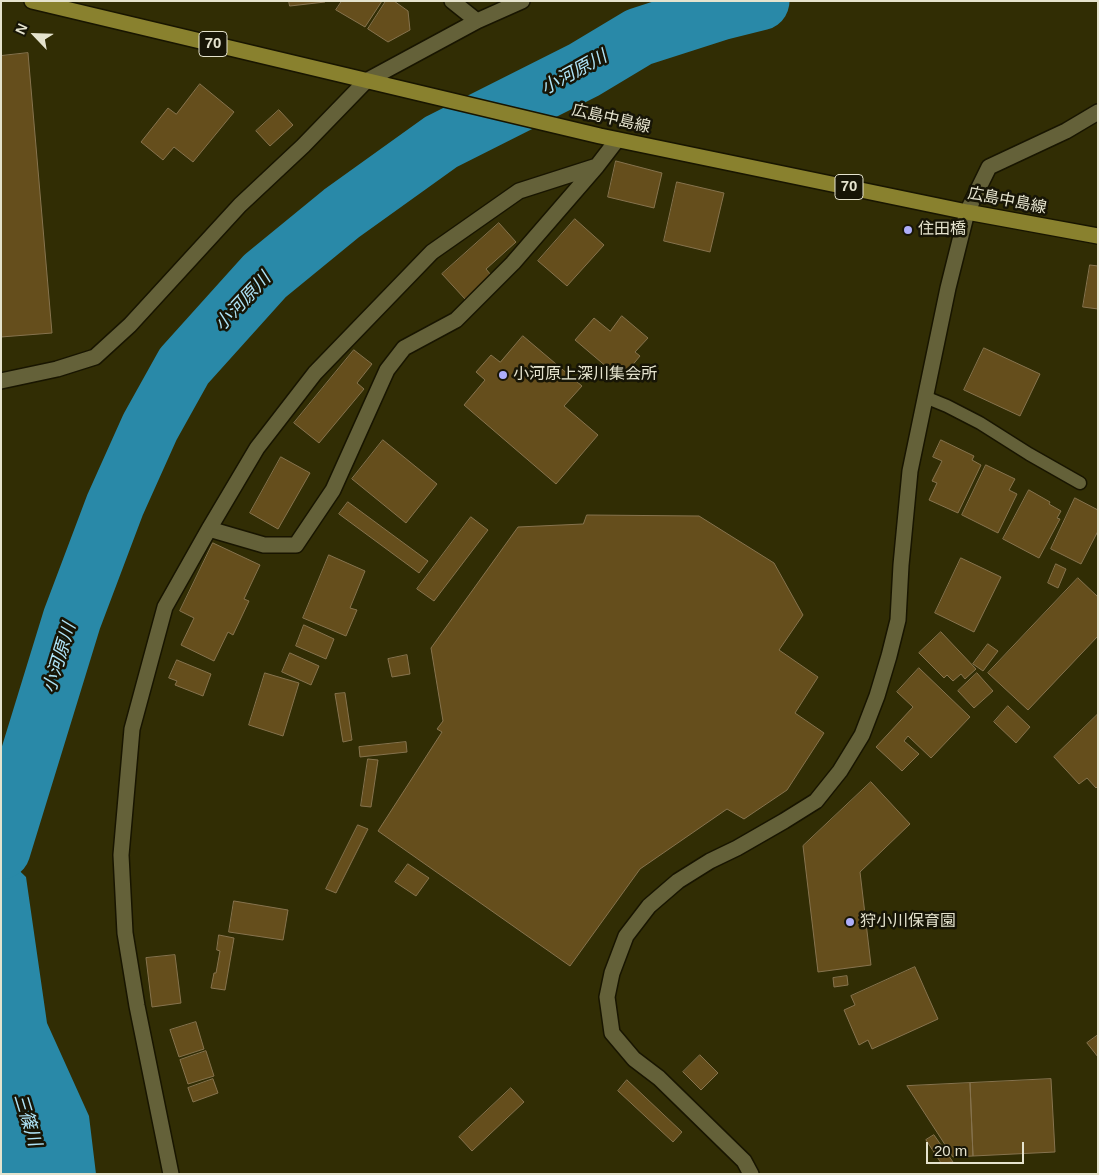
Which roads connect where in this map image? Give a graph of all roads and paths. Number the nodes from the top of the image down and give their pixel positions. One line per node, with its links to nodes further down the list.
1 (32, 1): 5 (main road, 広島中島線 / 70)
2 (452, 1): 4 (street)
3 (522, 1): 4 (street)
4 (477, 21): 5 (street)
5 (366, 81): 7 (main road, 広島中島線 / 70); 11 (street)
6 (1098, 112): 9 (street)
7 (617, 140): 8 (street); 9 (main road, 広島中島線 / 70)
8 (597, 166): 14 (street); 14 (street)
9 (967, 212): 10 (main road, 広島中島線 / 70); 12 (street)
10 (1098, 236)
11 (1, 381)
12 (924, 397): 13 (lane); 16 (street)
13 (1080, 483)
14 (209, 529): 15 (street)
15 (171, 1174)
16 (751, 1174)

